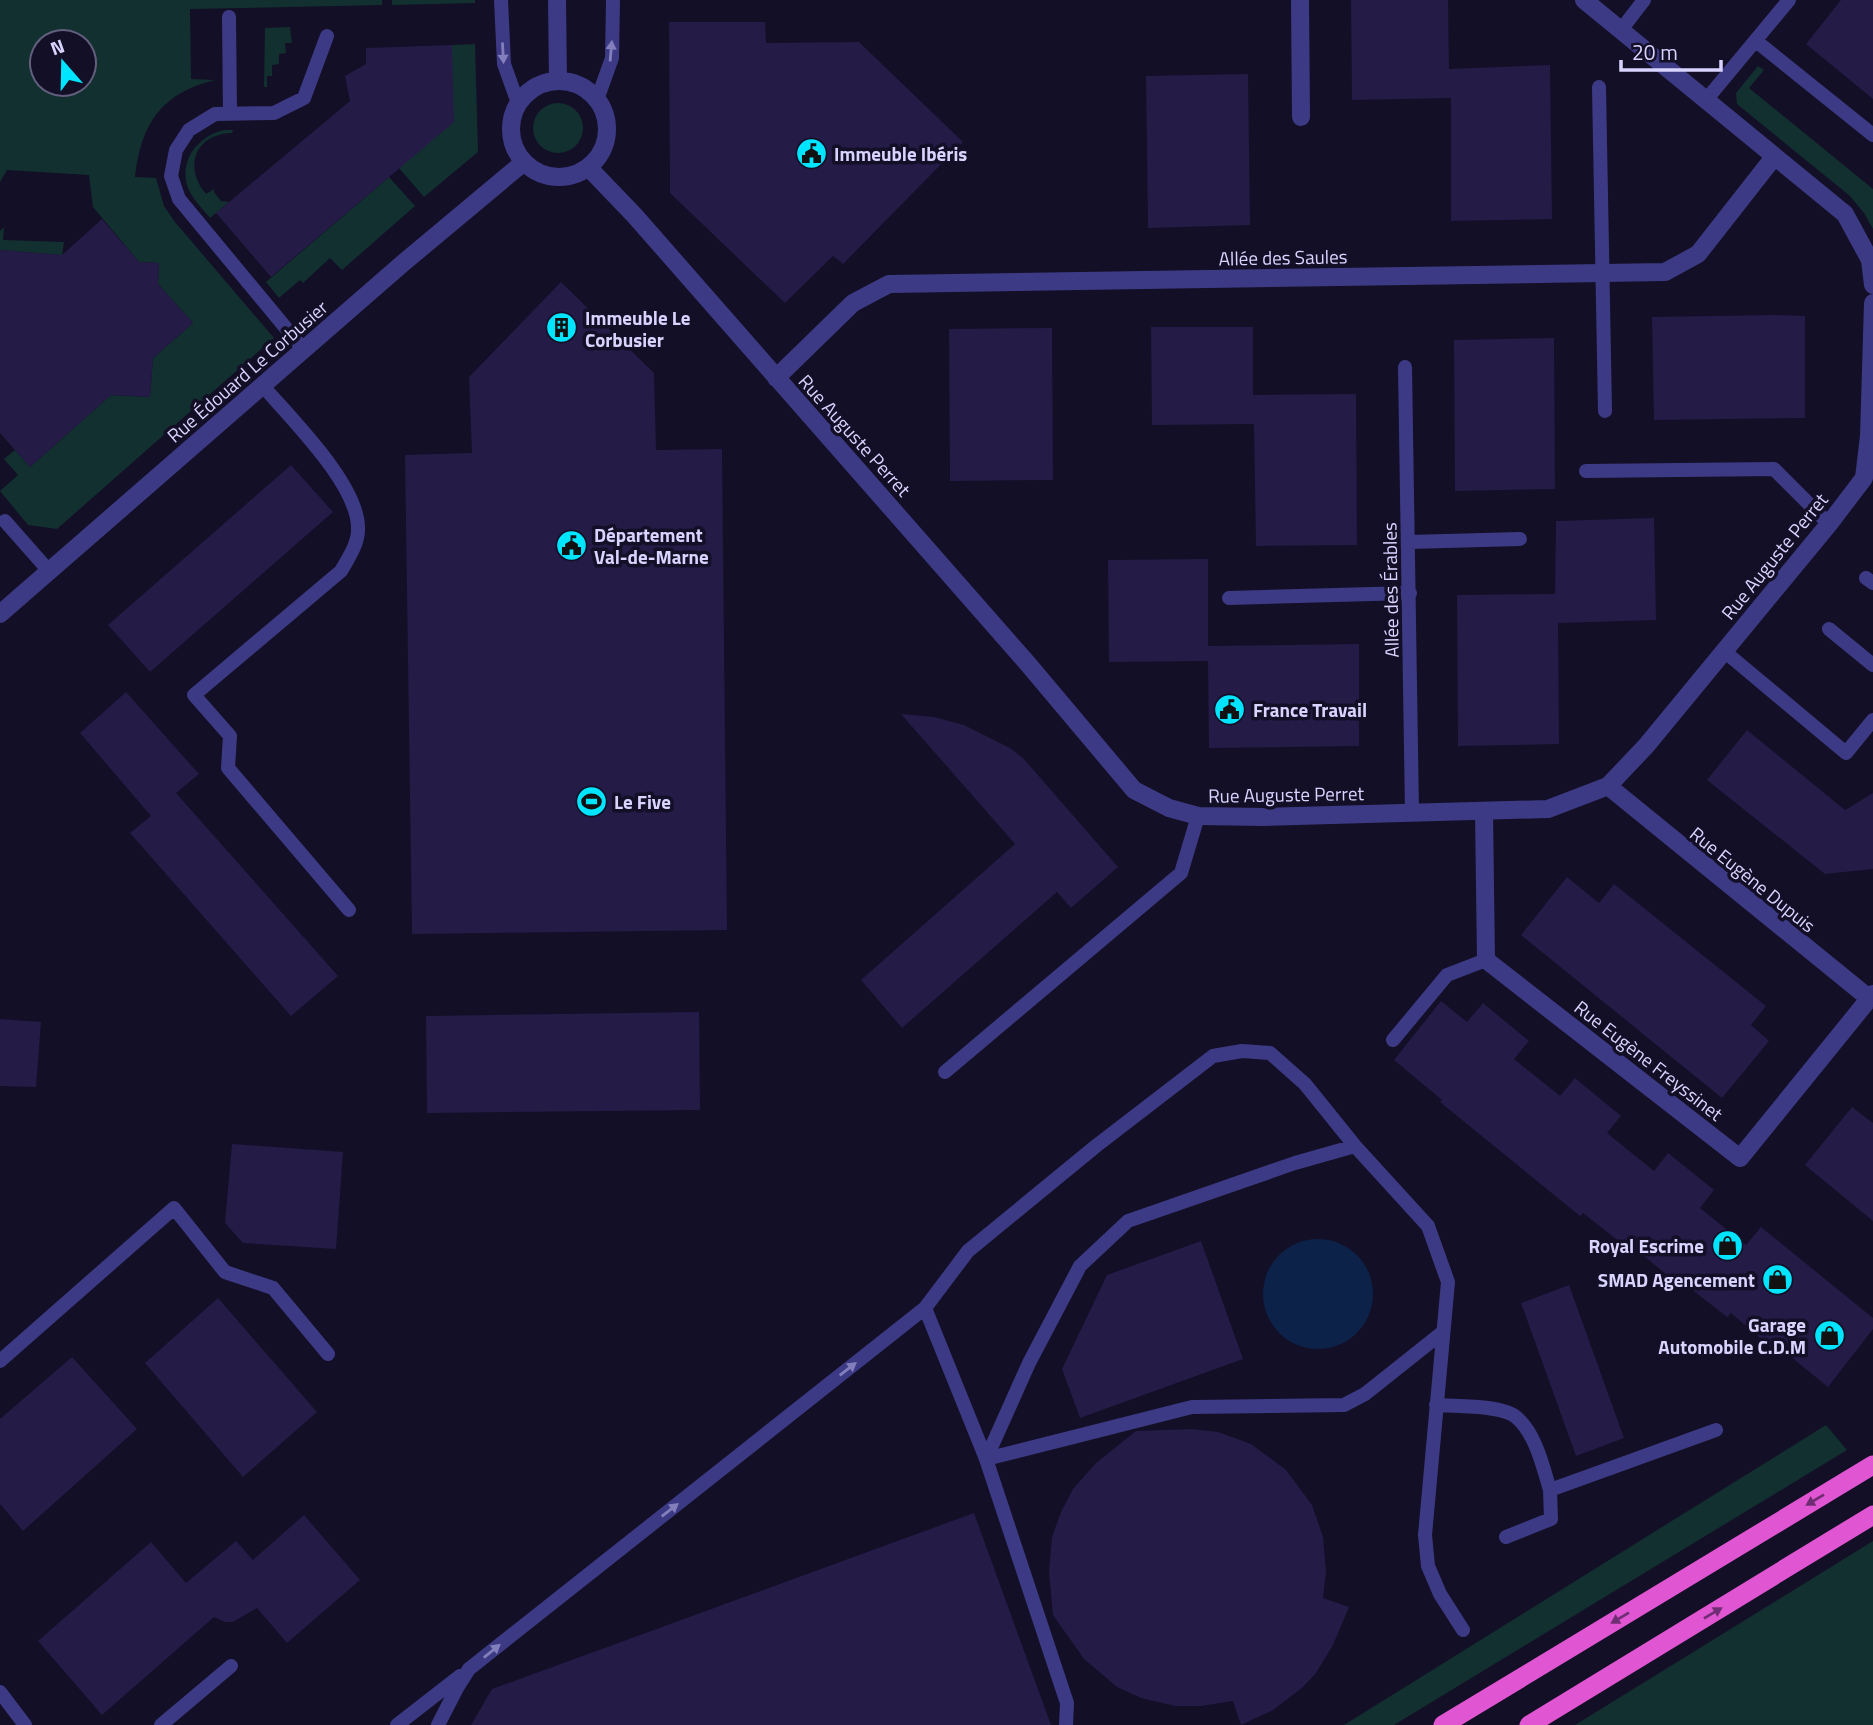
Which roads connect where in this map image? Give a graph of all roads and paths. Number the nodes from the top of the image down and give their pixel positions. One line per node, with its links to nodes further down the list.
1 (502, 0): 16 (lane, one-way to 16)
2 (557, 0): 12 (street)
3 (612, 0): 14 (lane, one-way to 3)
4 (1300, 0): 18 (street)
5 (1584, 0): 9 (street)
6 (1644, 0): 9 (lane)
7 (1789, 0): 11 (lane)
8 (229, 17): 17 (lane)
9 (1621, 30): 15 (street)
10 (327, 36): 17 (lane)
11 (1756, 41): 15 (lane); 19 (lane)
12 (558, 81): 14 (street); 16 (street)
13 (1599, 87): 23 (lane)
14 (597, 100): 22 (street)
15 (1706, 100): 20 (street)
16 (518, 103): 21 (street)
17 (230, 113): 26 (lane)
18 (1301, 117)
19 (1873, 135)
20 (1774, 157): 23 (street, Allée des Saules); 24 (street)
21 (524, 162): 22 (street); 26 (street, Rue Édouard Le Corbusier)
22 (588, 167): 28 (street, Rue Auguste Perret)
23 (1602, 273): 28 (street, Allée des Saules); 30 (lane)
24 (1873, 285)
25 (1873, 303): 32 (street, Rue Auguste Perret)
26 (304, 350): 29 (street, Rue Édouard Le Corbusier)
27 (1405, 367): 36 (lane, Allée des Érables)
28 (776, 378): 48 (street, Rue Auguste Perret)
29 (263, 386): 37 (street, Rue Édouard Le Corbusier); 49 (lane)
30 (1605, 411)
31 (1586, 471): 34 (lane)
32 (1868, 480): 34 (street, Rue Auguste Perret)
33 (5, 521): 37 (lane)
34 (1829, 524): 42 (street, Rue Auguste Perret)
35 (1520, 539): 36 (lane)
36 (1409, 542): 38 (lane, Allée des Érables)
37 (49, 571): 40 (street, Rue Édouard Le Corbusier)
38 (1410, 593): 39 (lane); 47 (lane, Allée des Érables)
39 (1229, 598)
40 (0, 614)
41 (1829, 629): 43 (lane)
42 (1724, 651): 44 (lane); 45 (street, Rue Auguste Perret)
43 (1873, 665)
44 (1873, 720)
45 (1608, 786): 46 (street, Rue Auguste Perret); 51 (street, Rue Eugène Dupuis)
46 (1484, 812): 47 (street, Rue Auguste Perret); 50 (street)
47 (1412, 813): 48 (street, Rue Auguste Perret)
48 (1198, 816): 53 (lane)
49 (349, 910)
50 (1486, 960): 51 (street, Rue Eugène Freyssinet); 52 (lane)
51 (1872, 998)
52 (1393, 1040)
53 (945, 1072)
54 (1354, 1146): 55 (lane); 56 (lane); 61 (lane)
55 (925, 1308): 61 (lane); 68 (lane, one-way to 55)
56 (1443, 1332): 59 (lane); 61 (lane)
57 (328, 1354): 58 (lane)
58 (0, 1361)
59 (1436, 1405): 63 (lane); 66 (lane)
60 (1716, 1430): 63 (lane)
61 (986, 1459): 74 (lane)
62 (1873, 1465): 75 (highway, one-way to 75)
63 (1550, 1490): 65 (lane)
64 (1873, 1515): 76 (highway, one-way to 64)
65 (1506, 1537)
66 (1463, 1630)
67 (231, 1666): 71 (lane)
68 (470, 1669): 72 (lane); 73 (lane)
69 (0, 1692): 70 (lane)
70 (25, 1725)
71 (161, 1725)
72 (397, 1725)
73 (438, 1725)
74 (1066, 1725)
75 (1443, 1725)
76 (1529, 1725)

